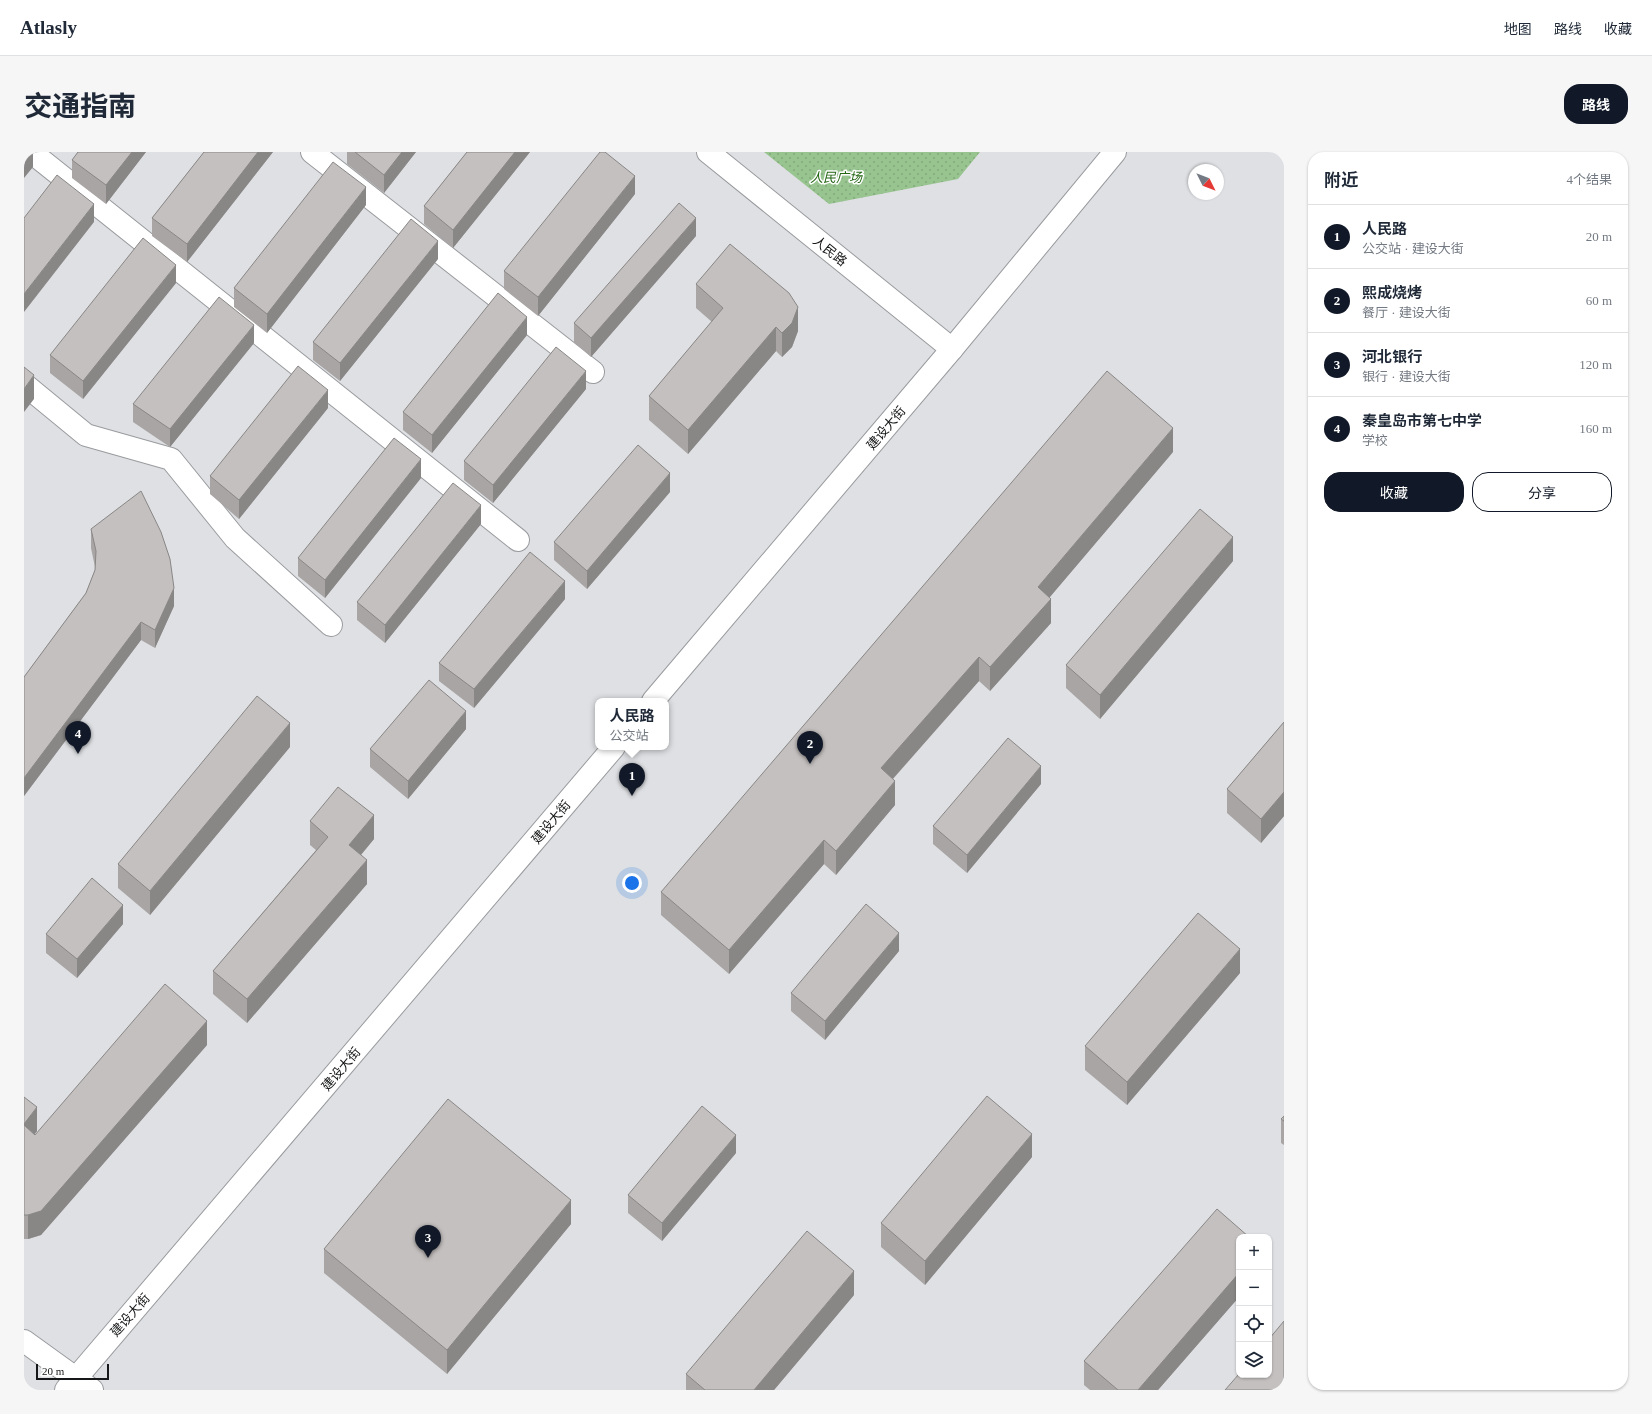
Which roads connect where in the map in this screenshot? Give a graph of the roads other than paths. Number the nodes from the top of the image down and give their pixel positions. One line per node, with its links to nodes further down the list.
1 (31, 152): 8 (main road)
2 (312, 152): 6 (main road)
3 (708, 152): 5 (main road, 人民路)
4 (1115, 152): 5 (main road, 建设大街)
5 (952, 349): 10 (main road, 建设大街)
6 (593, 372)
7 (24, 384): 9 (main road)
8 (518, 540)
9 (331, 625)
10 (656, 698)
11 (611, 750): 13 (main road, 建设大街)
12 (24, 1341): 13 (main road)
13 (78, 1386)

